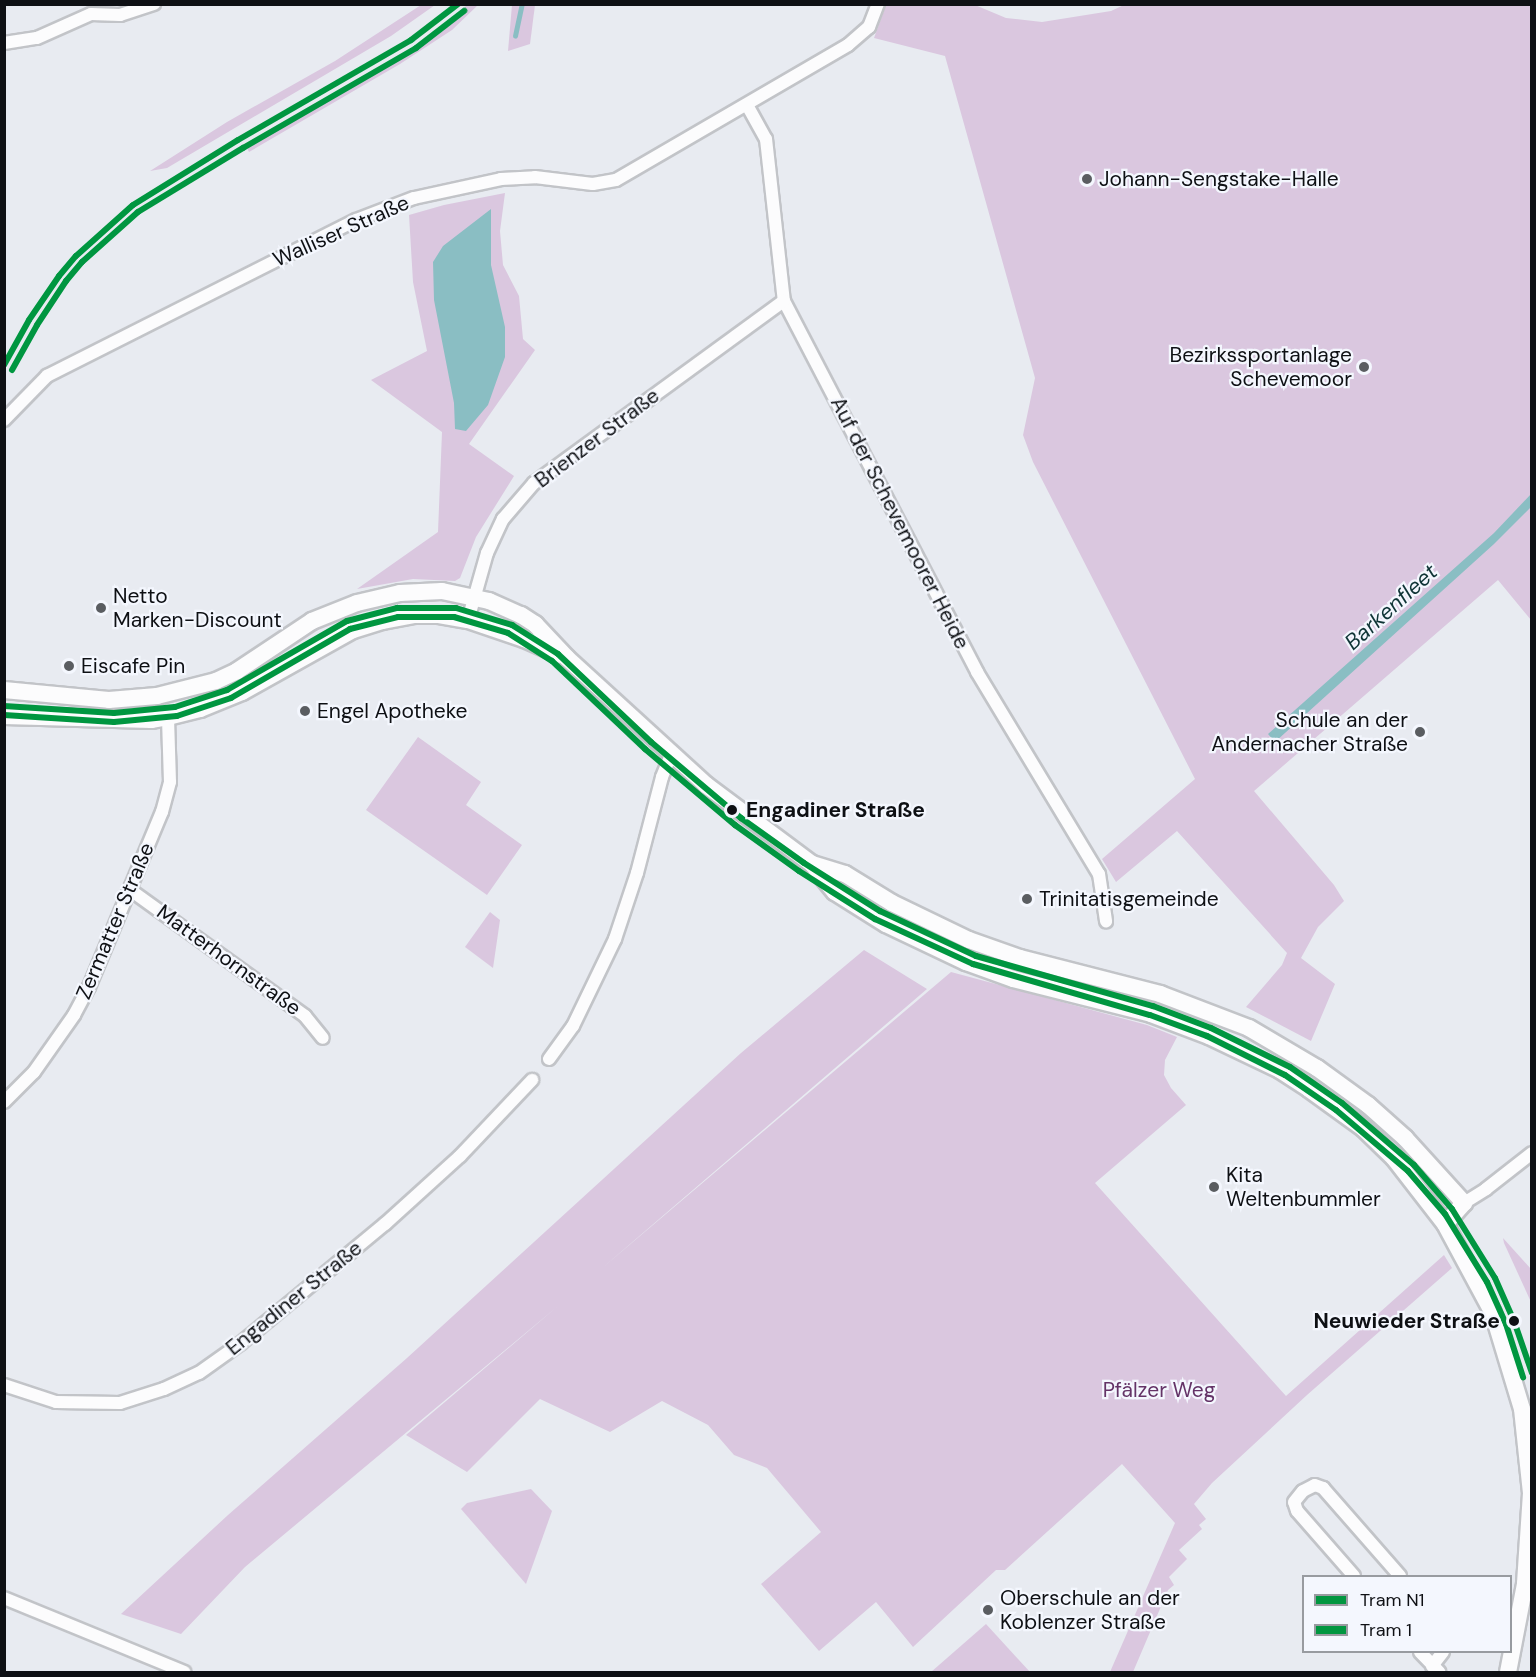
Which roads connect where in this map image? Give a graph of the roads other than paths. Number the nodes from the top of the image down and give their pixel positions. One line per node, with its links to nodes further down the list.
1 (154, 4): 3 (street)
2 (878, 4): 4 (street, Walliser Straße)
3 (4, 43)
4 (747, 105): 5 (street, Auf der Schevemoorer Heide); 6 (street, Walliser Straße)
5 (784, 302): 7 (street, Brienzer Straße); 16 (street, Auf der Schevemoorer Heide)
6 (4, 420)
7 (473, 597): 8 (street, Brienzer Straße); 9 (street); 10 (street)
8 (468, 620): 9 (street); 12 (street)
9 (567, 658): 13 (street)
10 (13, 690): 11 (street)
11 (10, 716): 12 (street)
12 (168, 717): 15 (street, Zermatter Straße)
13 (671, 755): 14 (street); 18 (street)
14 (812, 864): 22 (street); 23 (street)
15 (129, 889): 17 (street, Matterhornstraße); 20 (street, Zermatter Straße)
16 (1106, 921)
17 (323, 1038)
18 (549, 1059)
19 (532, 1080): 24 (street, Engadiner Straße)
20 (4, 1102)
21 (1532, 1153): 22 (street)
22 (1464, 1203): 23 (street)
23 (1444, 1224): 28 (street)
24 (4, 1385)
25 (1353, 1575): 26 (street)
26 (1399, 1575)
27 (4, 1598): 33 (street)
28 (1512, 1649)
29 (1421, 1653): 32 (street)
30 (1443, 1653): 32 (street)
31 (1511, 1653): 34 (street)
32 (1436, 1669)
33 (184, 1672)
34 (1508, 1672)

